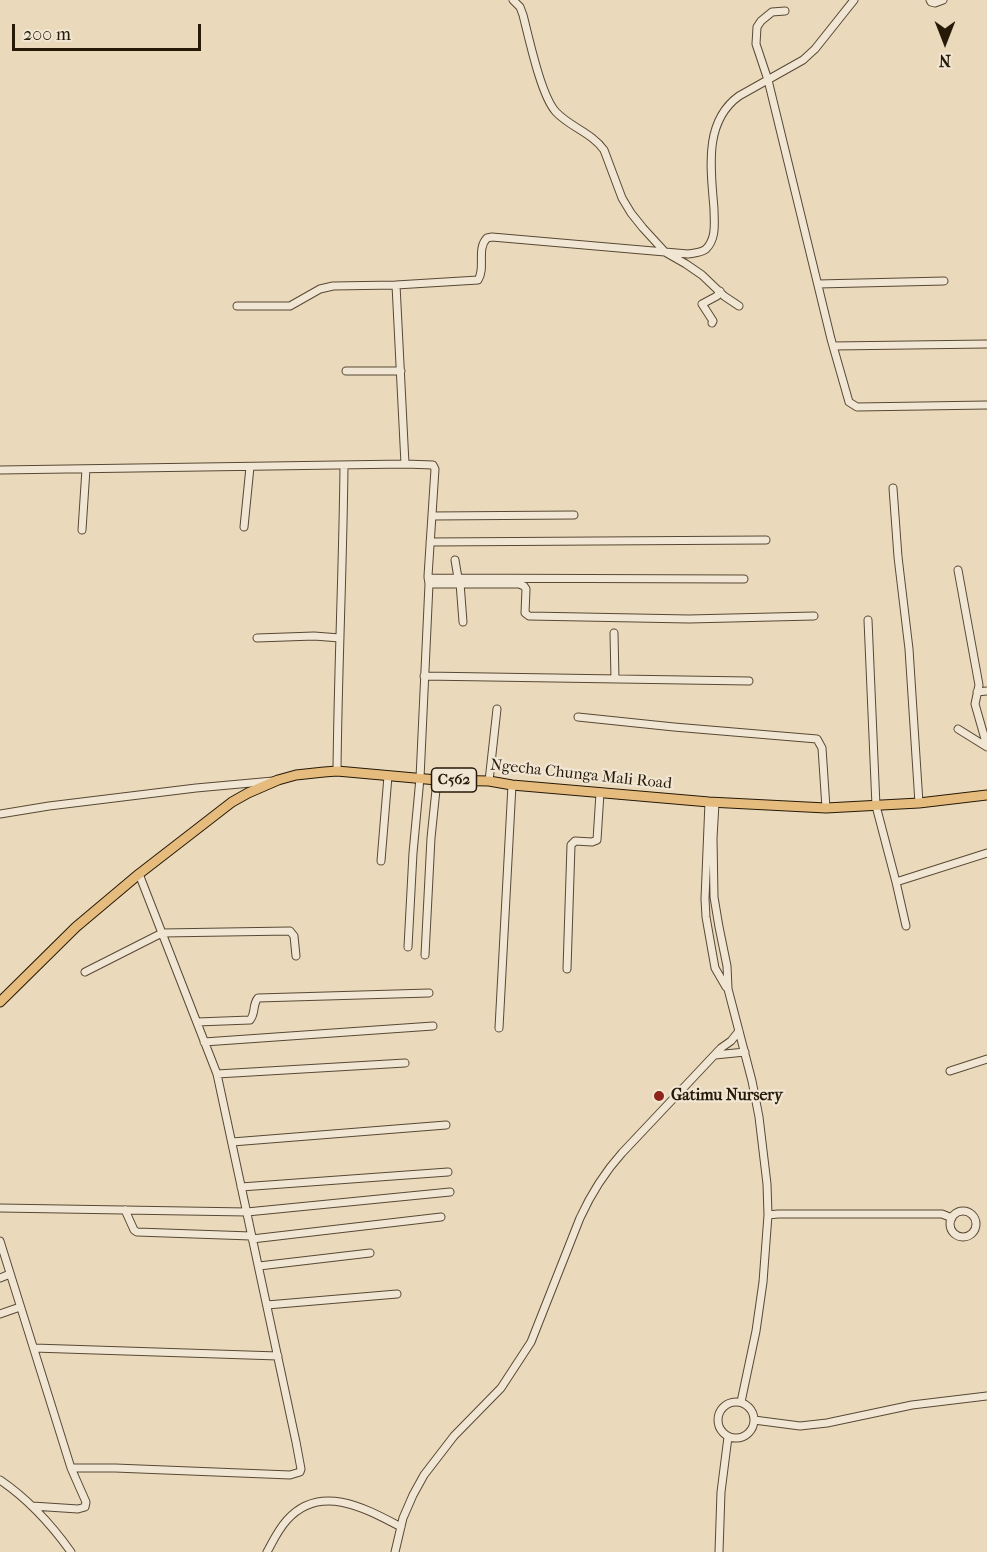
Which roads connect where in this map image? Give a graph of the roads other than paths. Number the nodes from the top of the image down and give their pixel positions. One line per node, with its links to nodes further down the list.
1 (513, 0): 7 (street)
2 (854, 0): 6 (street)
3 (930, 0): 4 (street)
4 (943, 0)
5 (785, 11): 6 (street)
6 (768, 80): 7 (street); 9 (street)
7 (665, 252): 10 (street); 11 (street)
8 (944, 281): 9 (street)
9 (819, 284): 16 (street)
10 (396, 285): 12 (street); 17 (street)
11 (720, 291): 13 (street); 14 (street)
12 (237, 306)
13 (739, 306)
14 (712, 323)
15 (987, 344): 16 (street)
16 (833, 346): 19 (street)
17 (401, 370): 18 (street); 20 (street)
18 (346, 371)
19 (987, 405)
20 (405, 464): 21 (street); 27 (street)
21 (344, 465): 22 (street); 42 (street)
22 (250, 467): 23 (street); 28 (street)
23 (86, 469): 24 (street); 29 (street)
24 (0, 470)
25 (892, 488): 62 (street)
26 (574, 514): 27 (street)
27 (432, 516): 31 (street)
28 (244, 527)
29 (82, 530)
30 (766, 540): 31 (street)
31 (430, 542): 36 (street)
32 (455, 560): 35 (street)
33 (958, 570): 47 (street)
34 (744, 579): 35 (street)
35 (459, 580): 36 (street); 37 (street); 39 (street)
36 (428, 581): 43 (street)
37 (814, 616)
38 (868, 620): 63 (street)
39 (463, 622)
40 (614, 633): 44 (street)
41 (257, 638): 42 (street)
42 (340, 638): 52 (street)
43 (424, 676): 44 (street); 54 (street)
44 (615, 679): 45 (street)
45 (749, 681)
46 (987, 691): 47 (street)
47 (977, 692): 51 (street)
48 (497, 709): 57 (street)
49 (578, 717): 64 (street)
50 (958, 729): 51 (street)
51 (987, 747)
52 (337, 771): 53 (main road, Ngecha Chunga Mali Road / C562); 55 (main road, Ngecha Chunga Mali Road / C562)
53 (388, 776): 54 (main road, Ngecha Chunga Mali Road / C562); 67 (street)
54 (420, 778): 56 (main road, Ngecha Chunga Mali Road / C562); 72 (street)
55 (278, 780): 65 (street); 68 (main road, Ngecha Chunga Mali Road / C562)
56 (437, 780): 57 (main road, Ngecha Chunga Mali Road / C562); 73 (street)
57 (489, 781): 58 (main road, Ngecha Chunga Mali Road / C562)
58 (512, 785): 59 (main road, Ngecha Chunga Mali Road / C562); 82 (street)
59 (600, 793): 61 (main road, Ngecha Chunga Mali Road / C562); 75 (street)
60 (987, 795): 62 (main road, Ngecha Chunga Mali Road / C562)
61 (712, 802): 64 (main road, Ngecha Chunga Mali Road / C562); 77 (street); 77 (street)
62 (919, 803): 63 (main road, Ngecha Chunga Mali Road / C562)
63 (876, 806): 64 (main road, Ngecha Chunga Mali Road / C562); 69 (street)
64 (825, 808)
65 (0, 814)
66 (987, 853): 69 (street)
67 (381, 861)
68 (139, 874): 71 (street); 79 (main road, Ngecha Chunga Mali Road / C562)
69 (896, 882): 70 (street)
70 (906, 926)
71 (162, 933): 74 (street); 76 (street); 80 (street)
72 (408, 947)
73 (424, 955)
74 (296, 956)
75 (567, 969)
76 (85, 972)
77 (728, 989): 83 (street)
78 (429, 993): 80 (street)
79 (0, 1002)
80 (197, 1022): 84 (street)
81 (433, 1026): 84 (street)
82 (499, 1028)
83 (739, 1031): 85 (street); 86 (street)
84 (204, 1042): 90 (street)
85 (745, 1052): 86 (street); 99 (street)
86 (715, 1055): 121 (street)
87 (987, 1059): 89 (street)
88 (405, 1063): 90 (street)
89 (950, 1071)
90 (217, 1074): 92 (street)
91 (446, 1125): 92 (street)
92 (232, 1142): 94 (street)
93 (448, 1172): 94 (street)
94 (241, 1187): 98 (street)
95 (450, 1192): 98 (street)
96 (0, 1208): 97 (street)
97 (124, 1210): 98 (street); 102 (street)
98 (247, 1212): 102 (street)
99 (768, 1215): 101 (street); 115 (street)
100 (441, 1217): 102 (street)
101 (952, 1218)
102 (252, 1237): 105 (street)
103 (0, 1241): 106 (street)
104 (370, 1253): 105 (street)
105 (259, 1266): 109 (street)
106 (10, 1274): 107 (street); 110 (street)
107 (0, 1278)
108 (397, 1294): 109 (street)
109 (267, 1305): 113 (street)
110 (20, 1307): 111 (street); 112 (street)
111 (0, 1314)
112 (34, 1348): 113 (street); 118 (street)
113 (278, 1356): 118 (street)
114 (987, 1396): 116 (street)
115 (741, 1402): 116 (street); 117 (street)
116 (754, 1420): 117 (street)
117 (729, 1437): 125 (street)
118 (71, 1468): 120 (street)
119 (0, 1480): 120 (street)
120 (32, 1506): 122 (street)
121 (401, 1527): 123 (street); 124 (street)
122 (71, 1552)
123 (267, 1552)
124 (395, 1552)
125 (719, 1552)

